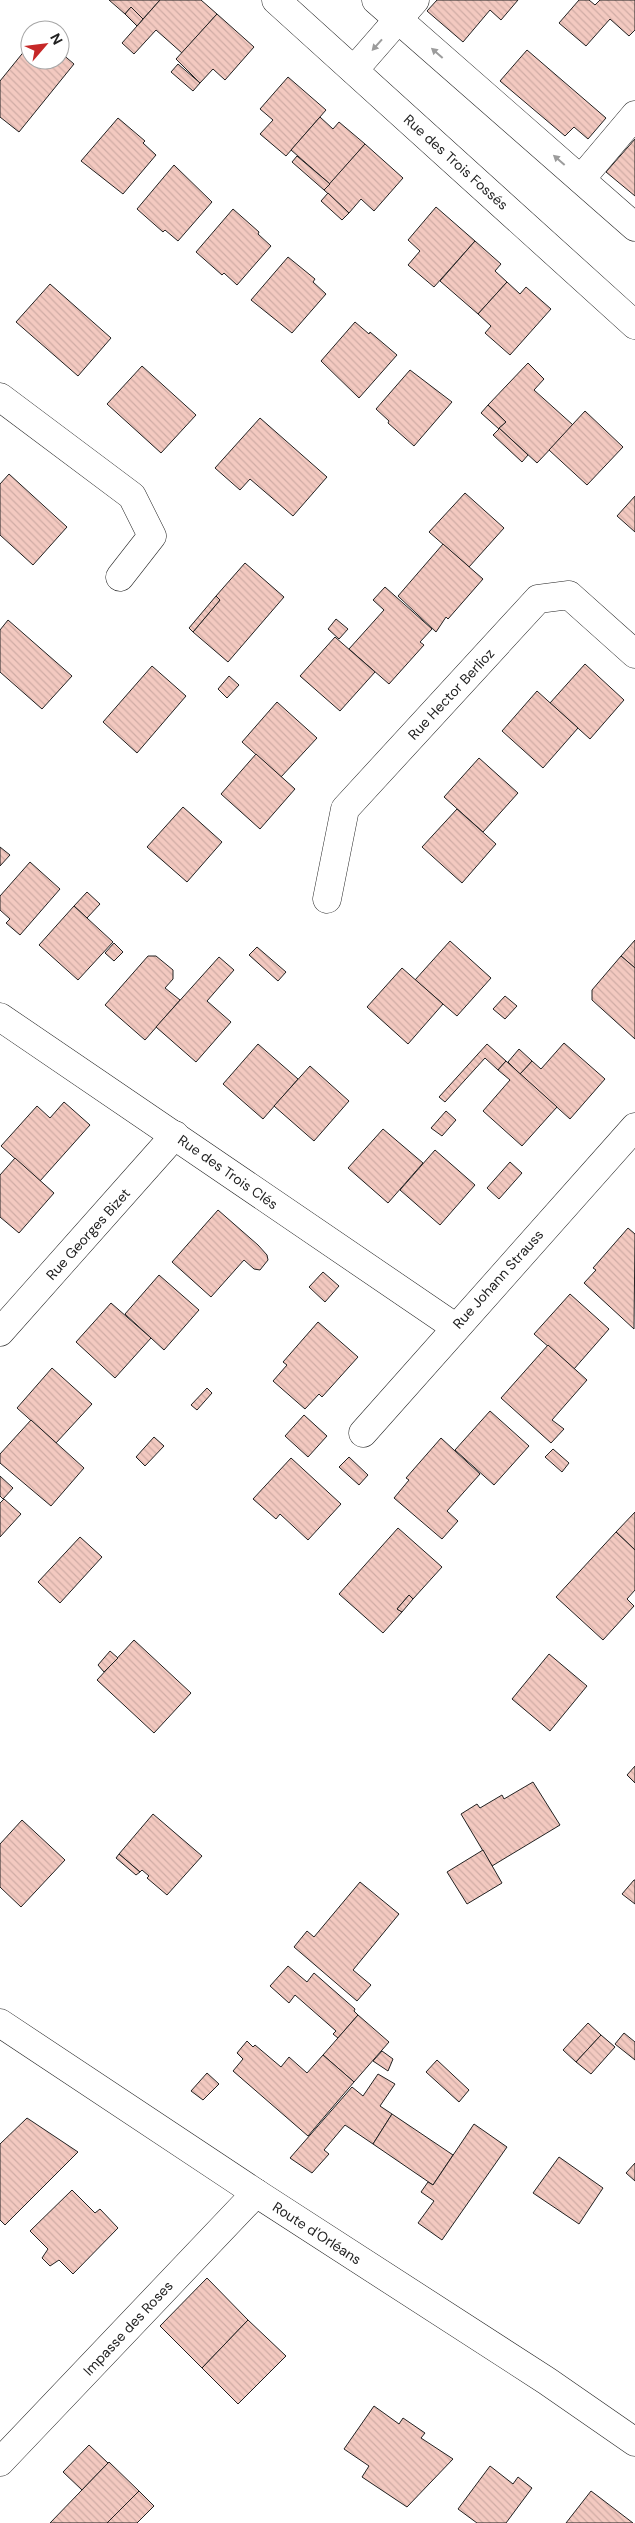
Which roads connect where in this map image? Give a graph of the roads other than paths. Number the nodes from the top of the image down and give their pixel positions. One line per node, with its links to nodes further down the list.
1 (276, 0): 4 (street, Rue des Trois Fossés)
2 (376, 0): 3 (street)
3 (407, 10): 4 (street, one-way to 4); 6 (street, one-way to 3)
4 (354, 70): 8 (street, Rue des Trois Fossés)
5 (635, 115): 6 (street)
6 (581, 179): 7 (street)
7 (635, 227)
8 (635, 325)
9 (0, 397): 10 (street)
10 (120, 577)
11 (635, 654): 12 (street, Rue Hector Berlioz)
12 (327, 899)
13 (0, 1017): 15 (street, Rue des Trois Clés)
14 (635, 1127): 16 (street, Rue Johann Strauss)
15 (175, 1135): 16 (street, Rue des Trois Clés); 17 (street, Rue Georges Bizet)
16 (455, 1327): 18 (street, Rue Johann Strauss)
17 (0, 1332)
18 (363, 1433)
19 (0, 2023): 20 (street, Route d'Orléans)
20 (256, 2193): 21 (street, Route d'Orléans); 22 (street, Impasse des Roses)
21 (635, 2442)
22 (0, 2462)

